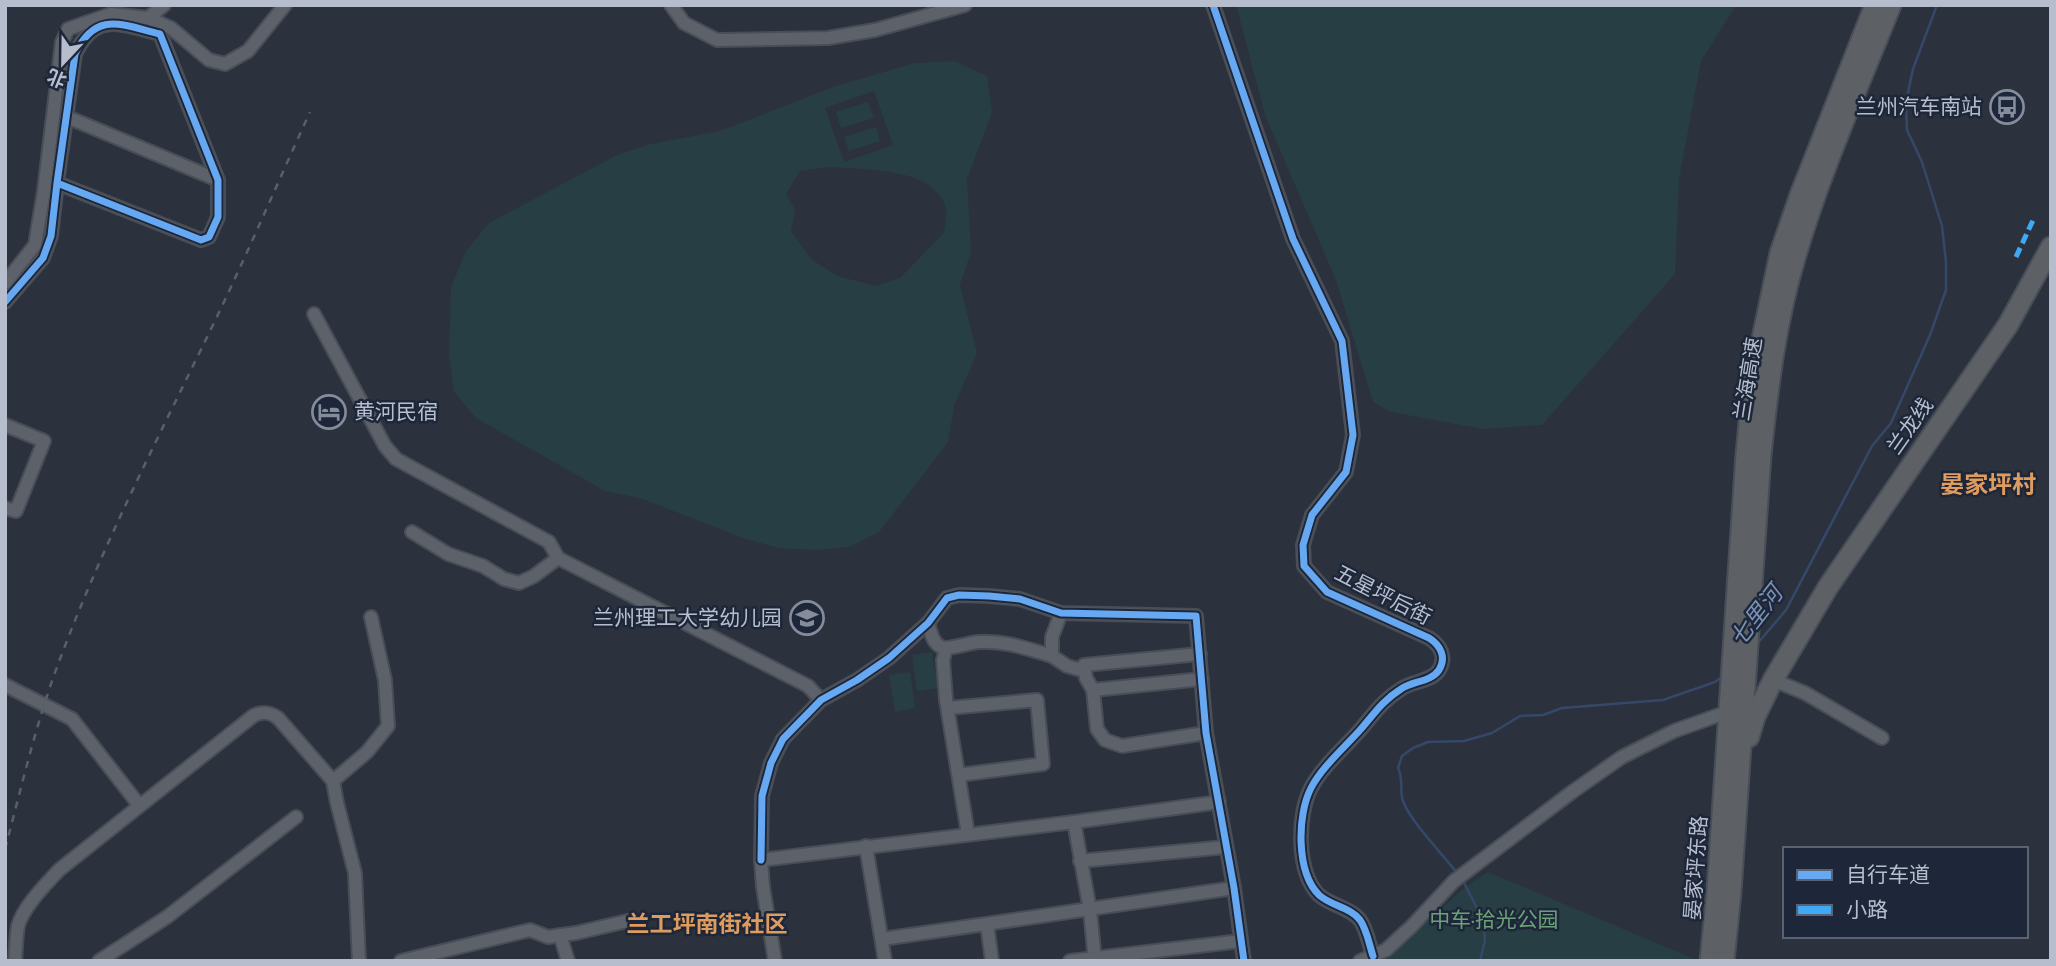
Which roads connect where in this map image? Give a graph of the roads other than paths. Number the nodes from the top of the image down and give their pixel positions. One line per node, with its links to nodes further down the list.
1 (164, 5): 8 (street)
2 (285, 5): 8 (street)
3 (671, 5): 4 (street)
4 (965, 5)
5 (1213, 5): 56 (street, 五星坪后街)
6 (1875, 5): 29 (highway, 兰海高速)
7 (1891, 5): 29 (highway, 兰海高速)
8 (148, 18): 13 (street)
9 (67, 117): 10 (street); 10 (street); 11 (street)
10 (218, 180): 11 (street)
11 (57, 183): 14 (street)
12 (2051, 247): 23 (highway, 兰龙线)
13 (5, 283)
14 (5, 302)
15 (314, 314): 19 (street)
16 (5, 425): 17 (street)
17 (5, 508)
18 (412, 532): 19 (street)
19 (558, 558): 32 (street)
20 (1060, 613): 22 (street); 25 (street); 26 (street)
21 (370, 617): 39 (street)
22 (928, 624): 24 (street); 32 (street)
23 (1802, 629): 33 (highway, 兰龙线); 33 (highway, 兰龙线)
24 (946, 649): 26 (street); 34 (street)
25 (1199, 653): 27 (street); 28 (street)
26 (1052, 656): 27 (street)
27 (1085, 671): 31 (street)
28 (1202, 679): 31 (street); 35 (street)
29 (1736, 679): 33 (highway, 兰海高速)
30 (5, 685): 41 (street)
31 (1093, 690): 35 (street)
32 (821, 700): 47 (street)
33 (1751, 703): 36 (street); 38 (highway, 兰海高速); 38 (highway, 兰龙线); 56 (street)
34 (948, 708): 37 (street); 37 (street)
35 (1206, 733): 40 (street)
36 (1882, 738)
37 (958, 775): 44 (street)
38 (1732, 779): 69 (highway, 晏家坪东路); 70 (highway, 晏家坪东路)
39 (333, 781): 41 (street); 60 (street)
40 (1219, 802): 43 (street); 46 (street)
41 (139, 805): 58 (street)
42 (296, 817): 59 (street)
43 (1074, 821): 44 (street); 48 (street)
44 (968, 834): 45 (street)
45 (866, 846): 47 (street); 54 (street)
46 (1226, 847): 48 (street); 49 (street)
47 (761, 860): 63 (street)
48 (1080, 861): 50 (street)
49 (1234, 888): 50 (street); 55 (street)
50 (1090, 910): 52 (street); 57 (street)
51 (632, 920): 53 (street)
52 (987, 924): 54 (street); 65 (street)
53 (560, 935): 61 (street); 62 (street)
54 (882, 939): 64 (street)
55 (1241, 941): 57 (street); 67 (street)
56 (1373, 956): 68 (street)
57 (1095, 959): 66 (street)
58 (15, 961)
59 (99, 961)
60 (359, 961)
61 (401, 961)
62 (568, 961)
63 (775, 961)
64 (885, 961)
65 (992, 961)
66 (1070, 961)
67 (1244, 961)
68 (1360, 961)
69 (1710, 961)
70 (1724, 961)

